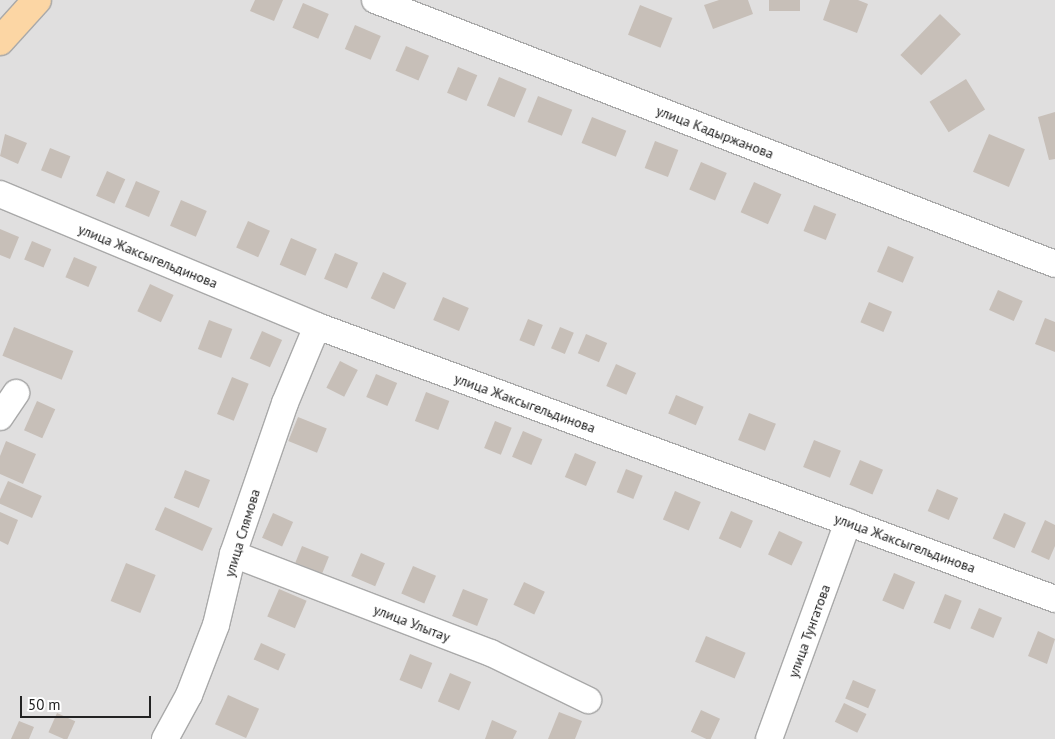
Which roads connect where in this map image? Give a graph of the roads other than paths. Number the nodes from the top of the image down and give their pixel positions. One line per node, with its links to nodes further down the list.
1 (38, 0): 3 (main road)
2 (375, 0): 5 (street, улица Кадыржанова)
3 (0, 40)
4 (0, 194): 6 (street, улица Жаксыгельдинова)
5 (1055, 264)
6 (317, 326): 9 (street, улица Жаксыгельдинова); 10 (street, улица Слямова)
7 (16, 393): 8 (street)
8 (0, 417)
9 (848, 522): 11 (street, улица Жаксыгельдинова); 14 (street, улица Тунгатова)
10 (233, 554): 12 (street, улица Улытау); 13 (street, улица Слямова)
11 (1055, 599)
12 (588, 700)
13 (165, 739)
14 (770, 739)

